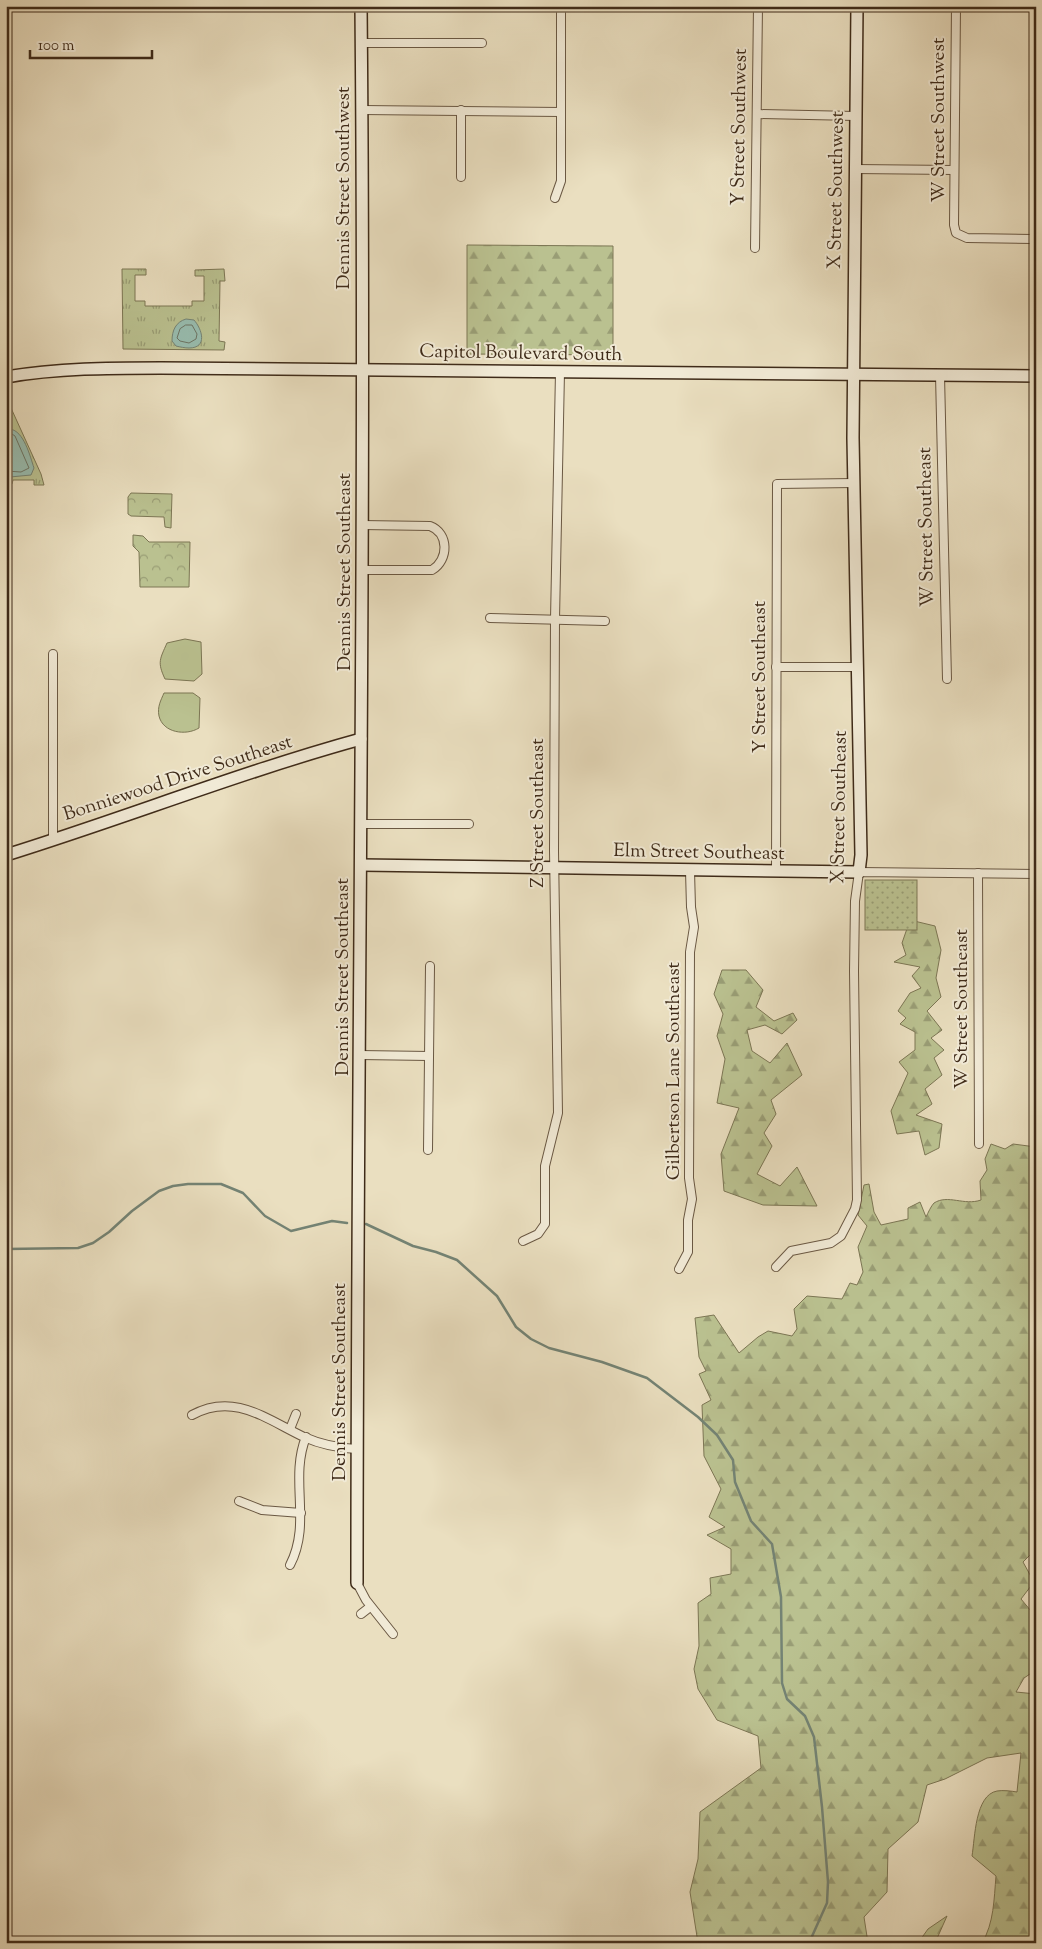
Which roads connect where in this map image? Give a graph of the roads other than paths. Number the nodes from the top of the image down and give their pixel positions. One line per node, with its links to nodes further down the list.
1 (361, 6): 6 (street, Dennis Street Southwest)
2 (561, 6): 10 (street)
3 (758, 6): 11 (street, Y Street Southwest)
4 (857, 6): 12 (street, X Street Southwest)
5 (956, 6): 14 (street, W Street Southwest)
6 (361, 43): 7 (street); 8 (street, Dennis Street Southwest)
7 (482, 43)
8 (362, 110): 9 (street); 19 (street, Dennis Street Southwest)
9 (461, 110): 10 (street); 15 (street)
10 (561, 112): 16 (street)
11 (757, 114): 12 (street); 18 (street, Y Street Southwest)
12 (855, 116): 13 (street, X Street Southwest)
13 (856, 169): 14 (street); 21 (street, X Street Southwest)
14 (954, 170): 17 (street, W Street Southwest)
15 (460, 177)
16 (554, 198)
17 (1036, 237)
18 (755, 248)
19 (363, 370): 20 (street, Capitol Boulevard South); 24 (street, Capitol Boulevard South); 26 (street, Dennis Street Southeast)
20 (560, 372): 21 (street, Capitol Boulevard South); 29 (street, Z Street Southeast)
21 (853, 375): 22 (street, Capitol Boulevard South); 25 (street, X Street Southeast)
22 (940, 375): 23 (street, Capitol Boulevard South); 34 (street, W Street Southeast)
23 (1036, 376)
24 (6, 377)
25 (854, 483): 32 (street, Y Street Southeast); 33 (street, X Street Southeast)
26 (362, 525): 27 (street, Dennis Street Southeast); 27 (street)
27 (362, 570): 35 (street, Dennis Street Southeast)
28 (490, 618): 29 (street)
29 (555, 619): 30 (street); 41 (street, Z Street Southeast)
30 (605, 620)
31 (53, 654): 38 (street)
32 (776, 667): 33 (street); 43 (street, Y Street Southeast)
33 (857, 667): 44 (street, X Street Southeast)
34 (947, 678)
35 (361, 739): 36 (street, Dennis Street Southeast); 38 (street, Bonniewood Drive Southeast)
36 (361, 824): 37 (street); 40 (street, Dennis Street Southeast)
37 (469, 824)
38 (53, 839): 39 (street, Bonniewood Drive Southeast)
39 (6, 855)
40 (361, 865): 41 (street, Elm Street Southeast); 48 (street, Dennis Street Southeast)
41 (554, 868): 42 (street, Elm Street Southeast); 52 (street, Z Street Southeast)
42 (690, 871): 43 (street, Elm Street Southeast); 54 (street, Gilbertson Lane Southeast)
43 (776, 871): 44 (street, Elm Street Southeast)
44 (859, 872): 45 (street, Elm Street Southeast); 53 (street, X Street Southeast)
45 (978, 873): 46 (street, Elm Street Southeast); 50 (street, W Street Southeast)
46 (1036, 874)
47 (430, 966): 49 (street)
48 (360, 1055): 49 (street); 59 (street, Dennis Street Southeast)
49 (430, 1056): 51 (street)
50 (979, 1144)
51 (428, 1150)
52 (524, 1240)
53 (776, 1267)
54 (680, 1269)
55 (296, 1414): 57 (street)
56 (192, 1416): 57 (street)
57 (290, 1430): 58 (street)
58 (306, 1437): 59 (street); 61 (street)
59 (357, 1448): 63 (street, Dennis Street Southeast)
60 (239, 1501): 61 (street)
61 (301, 1513): 62 (street)
62 (290, 1565)
63 (357, 1583): 64 (street)
64 (370, 1607): 65 (street); 66 (street)
65 (361, 1614)
66 (393, 1634)

